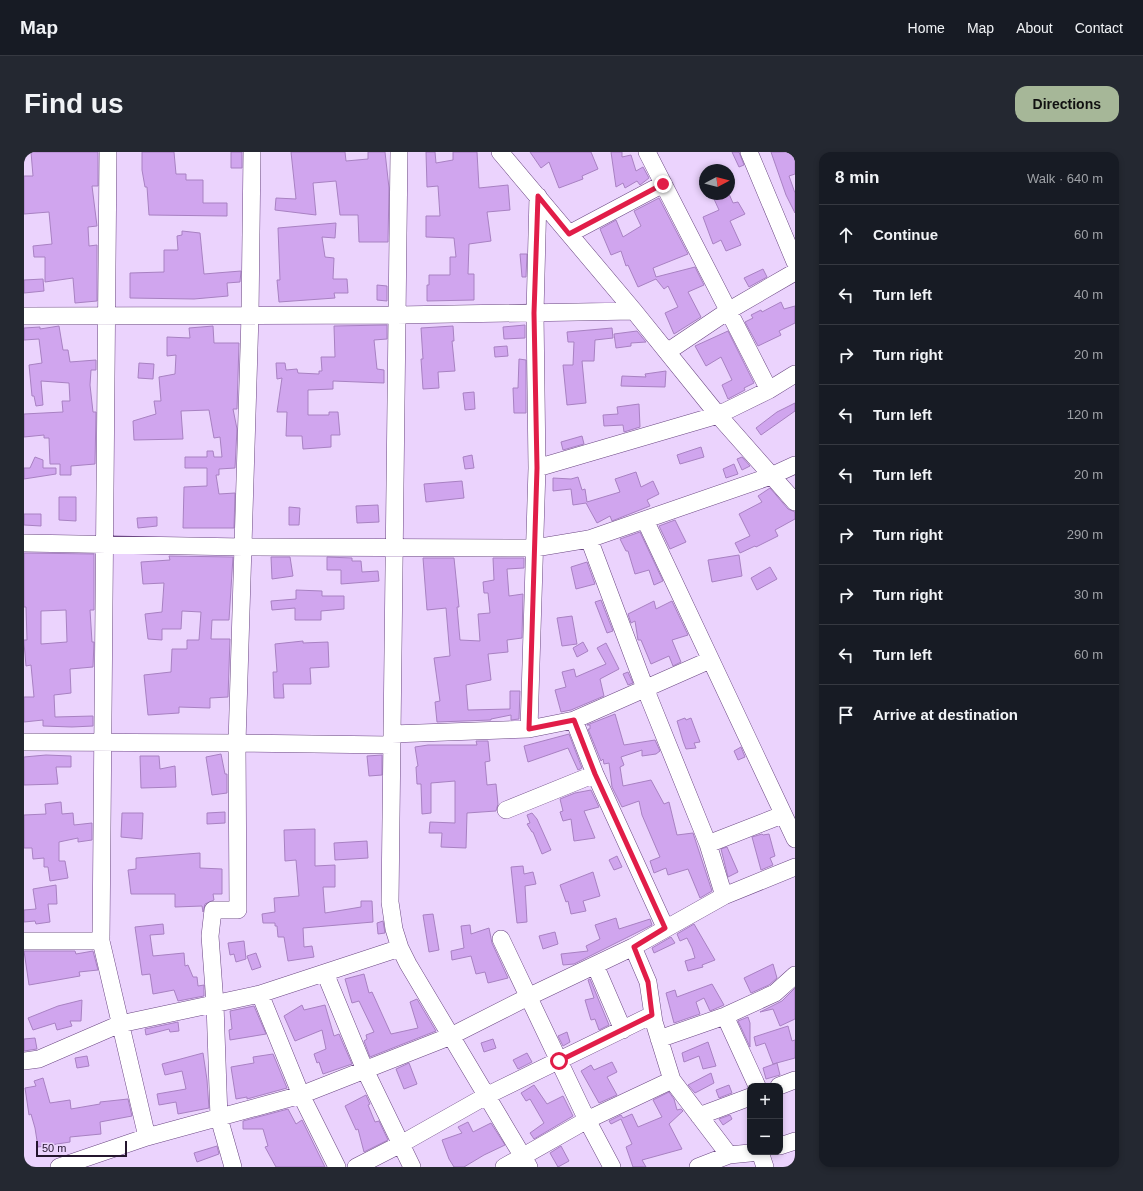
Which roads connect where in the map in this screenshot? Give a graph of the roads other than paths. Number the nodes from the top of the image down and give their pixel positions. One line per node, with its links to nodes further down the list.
1 (108, 152): 18 (street)
2 (252, 152): 15 (street)
3 (399, 152): 16 (street)
4 (500, 152): 8 (street)
5 (647, 152): 7 (street)
6 (749, 152): 10 (street)
7 (663, 184): 9 (street); 13 (street)
8 (538, 196): 9 (street); 14 (street)
9 (569, 234): 12 (street)
10 (795, 262)
11 (795, 272): 13 (street)
12 (634, 311): 14 (street); 19 (street)
13 (728, 311): 19 (street); 21 (street)
14 (534, 313): 16 (street); 24 (street)
15 (250, 315): 16 (street); 18 (street); 31 (street)
16 (397, 315): 32 (street)
17 (24, 316): 18 (street)
18 (106, 316): 30 (street)
19 (667, 352): 22 (street)
20 (795, 374): 21 (street)
21 (769, 390): 22 (street)
22 (718, 415): 24 (street); 25 (street)
23 (795, 465): 25 (street)
24 (537, 468): 33 (street)
25 (770, 476): 26 (street); 27 (street)
26 (795, 502)
27 (645, 520): 28 (street); 34 (street)
28 (589, 539): 33 (street); 35 (street)
29 (24, 543): 30 (street)
30 (104, 546): 31 (street); 41 (street)
31 (243, 547): 32 (street); 40 (street)
32 (394, 548): 33 (street); 38 (street)
33 (535, 548): 37 (street)
34 (710, 660): 35 (street); 44 (street)
35 (645, 688): 36 (street); 46 (street)
36 (574, 720): 37 (street); 42 (street)
37 (529, 729): 38 (street)
38 (392, 740): 40 (street); 54 (street)
39 (24, 742): 41 (street)
40 (237, 743): 41 (street); 60 (street)
41 (103, 744): 52 (street)
42 (595, 774): 43 (street); 49 (street)
43 (506, 810)
44 (782, 815): 45 (street); 46 (street)
45 (795, 839)
46 (708, 844): 48 (street)
47 (795, 867): 48 (street)
48 (724, 896): 49 (street)
49 (665, 928): 53 (street)
50 (501, 939): 59 (street)
51 (24, 941): 52 (street)
52 (101, 942): 63 (street)
53 (634, 947): 55 (street); 61 (street)
54 (400, 948): 56 (street); 65 (street)
55 (595, 965): 59 (street); 64 (street)
56 (325, 973): 58 (street); 69 (street)
57 (795, 975): 62 (street)
58 (260, 994): 60 (street); 74 (street)
59 (528, 997): 65 (street); 68 (street)
60 (215, 1004): 63 (street); 78 (street)
61 (652, 1015): 64 (street); 66 (street)
62 (725, 1016): 66 (street); 72 (street)
63 (120, 1024): 67 (street); 80 (street)
64 (623, 1030): 68 (street)
65 (451, 1036): 69 (street); 75 (street)
66 (659, 1039): 70 (street)
67 (24, 1061)
68 (559, 1061): 75 (street); 79 (street)
69 (364, 1070): 74 (street); 82 (street)
70 (672, 1080): 77 (street); 79 (street)
71 (795, 1080): 73 (street)
72 (756, 1083)
73 (783, 1085)
74 (301, 1095): 78 (street); 90 (street)
75 (486, 1096): 82 (street); 87 (street)
76 (747, 1098): 77 (street)
77 (699, 1116): 85 (street)
78 (218, 1118): 80 (street); 89 (street)
79 (587, 1120): 87 (street); 94 (street)
80 (147, 1137): 88 (street)
81 (795, 1141): 83 (street)
82 (401, 1144): 91 (street); 92 (street)
83 (783, 1145)
84 (747, 1153): 85 (street)
85 (729, 1155): 95 (street)
86 (761, 1155): 96 (street)
87 (525, 1161): 93 (street)
88 (59, 1167)
89 (233, 1167)
90 (337, 1167)
91 (356, 1167)
92 (412, 1167)
93 (504, 1167)
94 (612, 1167)
95 (698, 1167)
96 (765, 1167)

